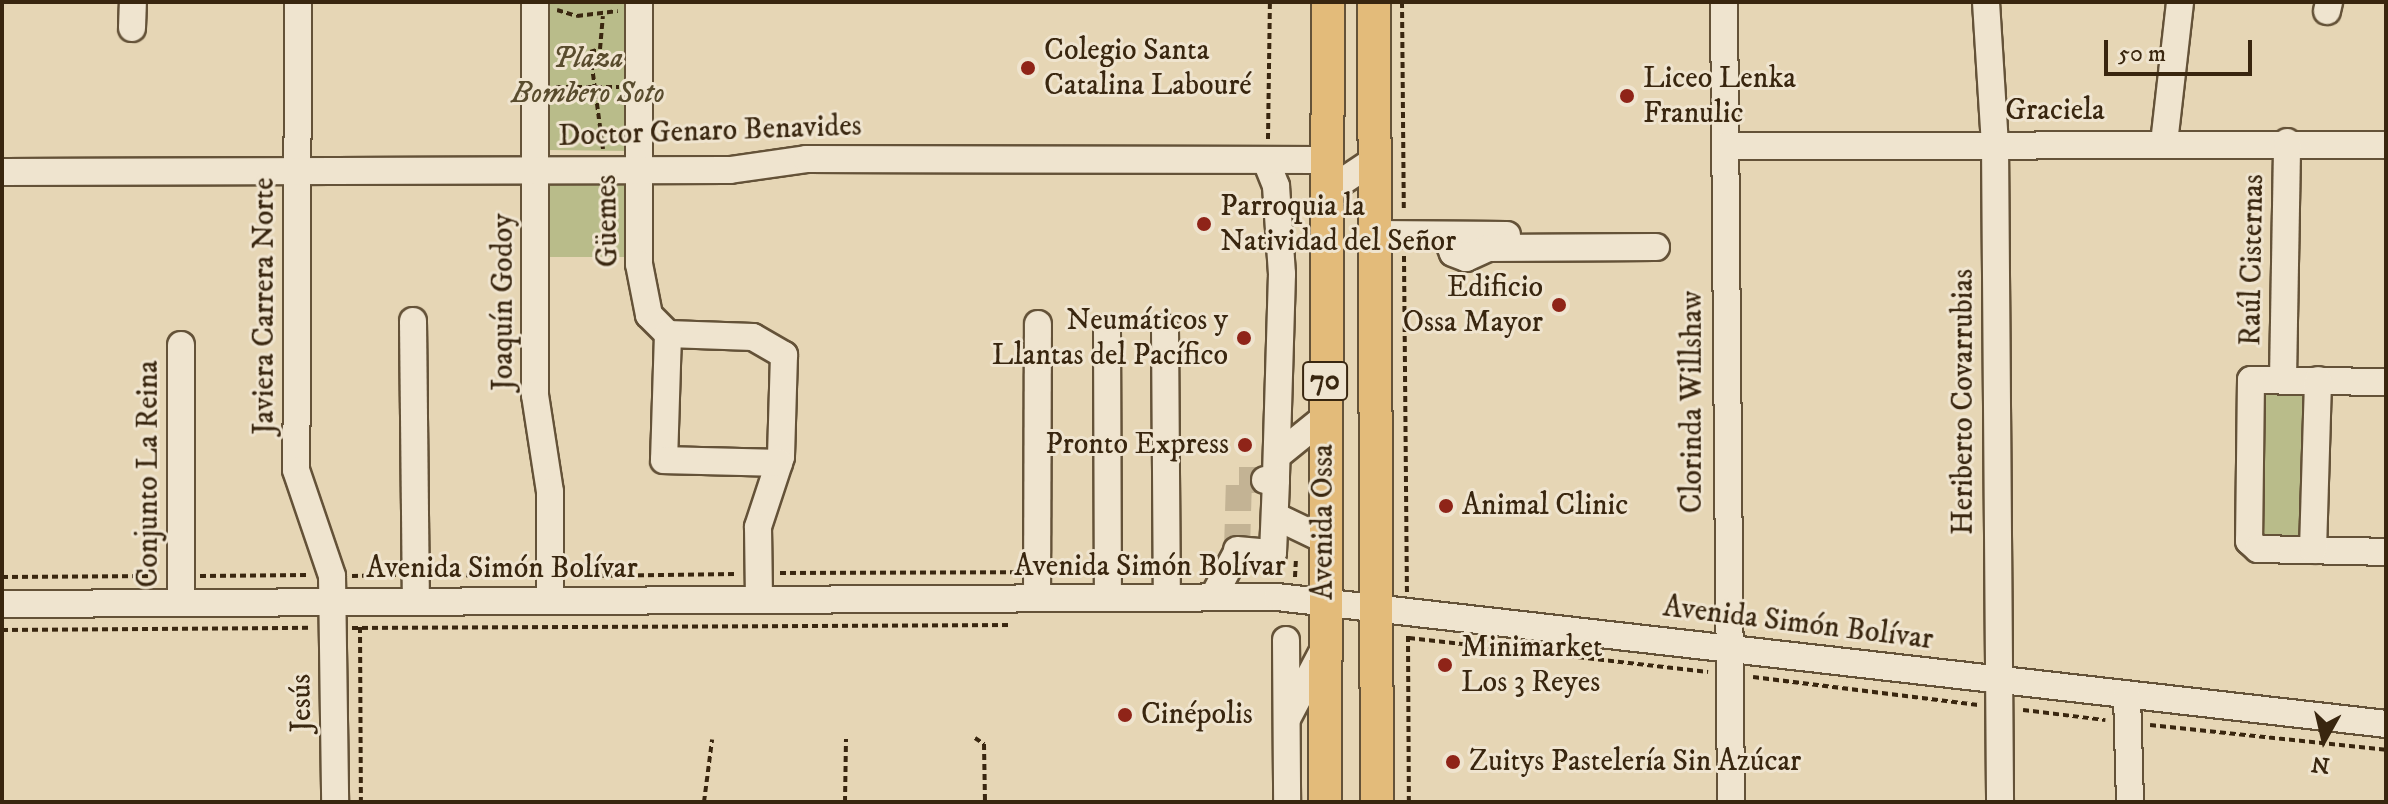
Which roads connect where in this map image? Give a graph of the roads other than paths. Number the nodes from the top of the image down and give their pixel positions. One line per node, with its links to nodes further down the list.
1 (298, 2): 19 (street, Javiera Carrera Norte)
2 (535, 2): 18 (street, Joaquín Godoy)
3 (639, 2): 17 (street, Güemes)
4 (1328, 2): 15 (main road, Avenida Ossa / 70)
5 (1374, 2): 16 (main road, Avenida Ossa / 70)
6 (1724, 2): 13 (street, Clorinda Willshaw)
7 (1986, 2): 11 (street, Heriberto Covarrubias)
8 (2180, 2): 10 (street)
9 (2287, 142): 10 (street, Graciela); 12 (street, Graciela); 32 (street, Raúl Cisternas)
10 (2164, 143): 11 (street, Graciela)
11 (1995, 144): 13 (street, Graciela); 59 (street, Heriberto Covarrubias)
12 (2386, 145)
13 (1725, 146): 57 (street, Clorinda Willshaw)
14 (1265, 152): 15 (street, Doctor Genaro Benavides); 17 (street, Doctor Genaro Benavides); 37 (street)
15 (1305, 153): 21 (main road, Avenida Ossa / 70)
16 (1376, 159): 21 (street); 22 (main road, Avenida Ossa / 70)
17 (639, 168): 18 (street, Doctor Genaro Benavides); 30 (street, Güemes)
18 (536, 169): 19 (street, Doctor Genaro Benavides); 45 (street, Joaquín Godoy)
19 (299, 171): 20 (street, Doctor Genaro Benavides); 51 (street, Javiera Carrera Norte)
20 (2, 172)
21 (1325, 193): 35 (main road, Avenida Ossa / 70)
22 (1390, 235): 23 (street); 55 (main road, Avenida Ossa / 70)
23 (1446, 235): 24 (street); 25 (street)
24 (1511, 235)
25 (1656, 247)
26 (413, 321): 52 (street)
27 (1038, 324): 44 (street)
28 (1107, 328): 43 (street)
29 (1165, 328): 46 (street)
30 (668, 334): 36 (street); 36 (street)
31 (181, 345): 53 (street, Conjunto La Reina)
32 (2283, 379): 33 (street); 40 (street, Raúl Cisternas)
33 (2318, 380): 34 (street); 40 (street)
34 (2386, 382)
35 (1324, 418): 37 (street); 39 (main road, Avenida Ossa / 70)
36 (779, 463): 49 (street)
37 (1273, 472): 38 (street)
38 (1275, 516): 39 (street); 42 (street)
39 (1325, 540): 50 (main road, Avenida Ossa / 70)
40 (2313, 550): 41 (street)
41 (2386, 552)
42 (1281, 564): 47 (street); 48 (street)
43 (1108, 584): 44 (street, Avenida Simón Bolívar); 46 (street, Avenida Simón Bolívar)
44 (1037, 585): 49 (street, Avenida Simón Bolívar)
45 (550, 589): 49 (street, Avenida Simón Bolívar); 52 (street, Avenida Simón Bolívar)
46 (1167, 597): 47 (street, Avenida Simón Bolívar)
47 (1213, 597): 48 (street, Avenida Simón Bolívar)
48 (1277, 597): 50 (street, Avenida Simón Bolívar)
49 (759, 600)
50 (1324, 601): 55 (street, Avenida Simón Bolívar); 58 (main road, Avenida Ossa / 70)
51 (333, 602): 52 (street, Avenida Simón Bolívar); 53 (street, Avenida Simón Bolívar); 63 (street, Jesús)
52 (416, 602)
53 (181, 603): 54 (street, Avenida Simón Bolívar)
54 (2, 604)
55 (1392, 607): 57 (street, Avenida Simón Bolívar); 66 (main road, Avenida Ossa / 70)
56 (1286, 640): 61 (street)
57 (1726, 648): 59 (street, Avenida Simón Bolívar); 67 (street, Clorinda Willshaw)
58 (1324, 649): 61 (street); 65 (main road, Avenida Ossa / 70)
59 (1997, 694): 60 (street, Avenida Simón Bolívar); 68 (street, Heriberto Covarrubias)
60 (2127, 695): 62 (street, Avenida Simón Bolívar); 69 (street)
61 (1286, 720): 64 (street)
62 (2386, 724)
63 (335, 802)
64 (1287, 802)
65 (1325, 802)
66 (1377, 802)
67 (1731, 802)
68 (2000, 802)
69 (2130, 802)

